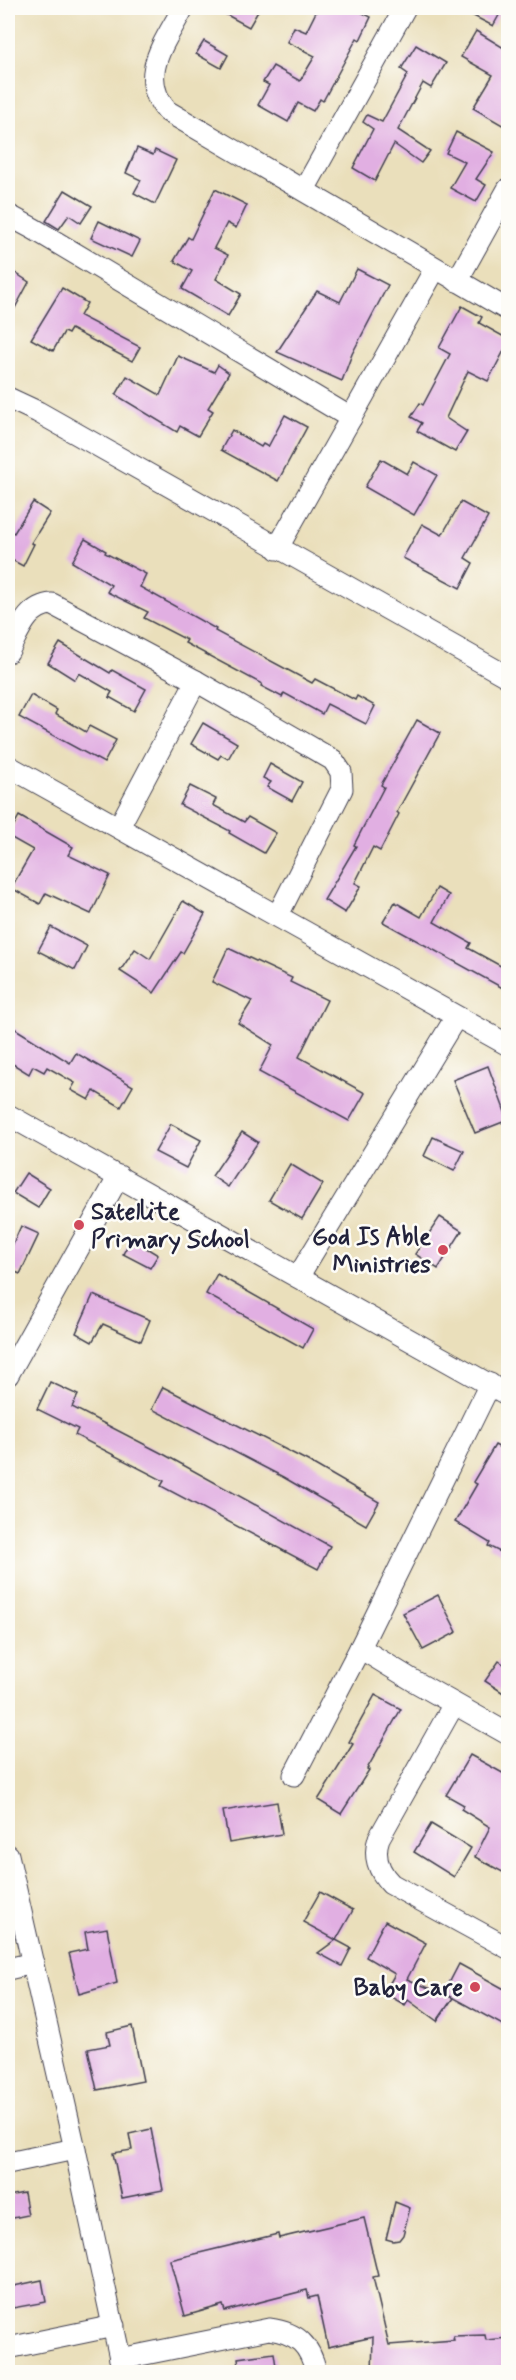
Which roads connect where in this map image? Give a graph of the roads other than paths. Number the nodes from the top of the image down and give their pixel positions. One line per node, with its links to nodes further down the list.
1 (183, 8): 4 (street)
2 (405, 8): 4 (street)
3 (508, 189): 7 (street)
4 (304, 190): 6 (street)
5 (8, 215): 10 (street)
6 (435, 269): 7 (street); 10 (street)
7 (457, 281): 8 (street)
8 (508, 310)
9 (8, 398): 11 (street)
10 (351, 418): 11 (street)
11 (277, 549): 13 (street)
12 (8, 652): 14 (street)
13 (508, 678)
14 (196, 681): 16 (street); 17 (street)
15 (8, 766): 16 (street)
16 (118, 827): 17 (street)
17 (278, 915): 18 (street)
18 (456, 1017): 19 (street); 22 (street)
19 (508, 1045)
20 (8, 1115): 21 (street)
21 (119, 1176): 22 (street); 23 (street)
22 (298, 1277): 24 (street)
23 (8, 1374)
24 (499, 1390): 25 (street)
25 (360, 1648): 26 (street); 28 (street)
26 (454, 1704): 27 (street); 30 (street)
27 (508, 1734)
28 (294, 1775)
29 (8, 1855): 31 (street)
30 (508, 1948)
31 (33, 1963): 32 (street); 33 (street)
32 (8, 1969)
33 (75, 2149): 34 (street); 35 (street)
34 (8, 2163)
35 (114, 2326): 36 (street); 37 (street)
36 (8, 2349)
37 (122, 2366): 38 (street)
38 (316, 2373)

